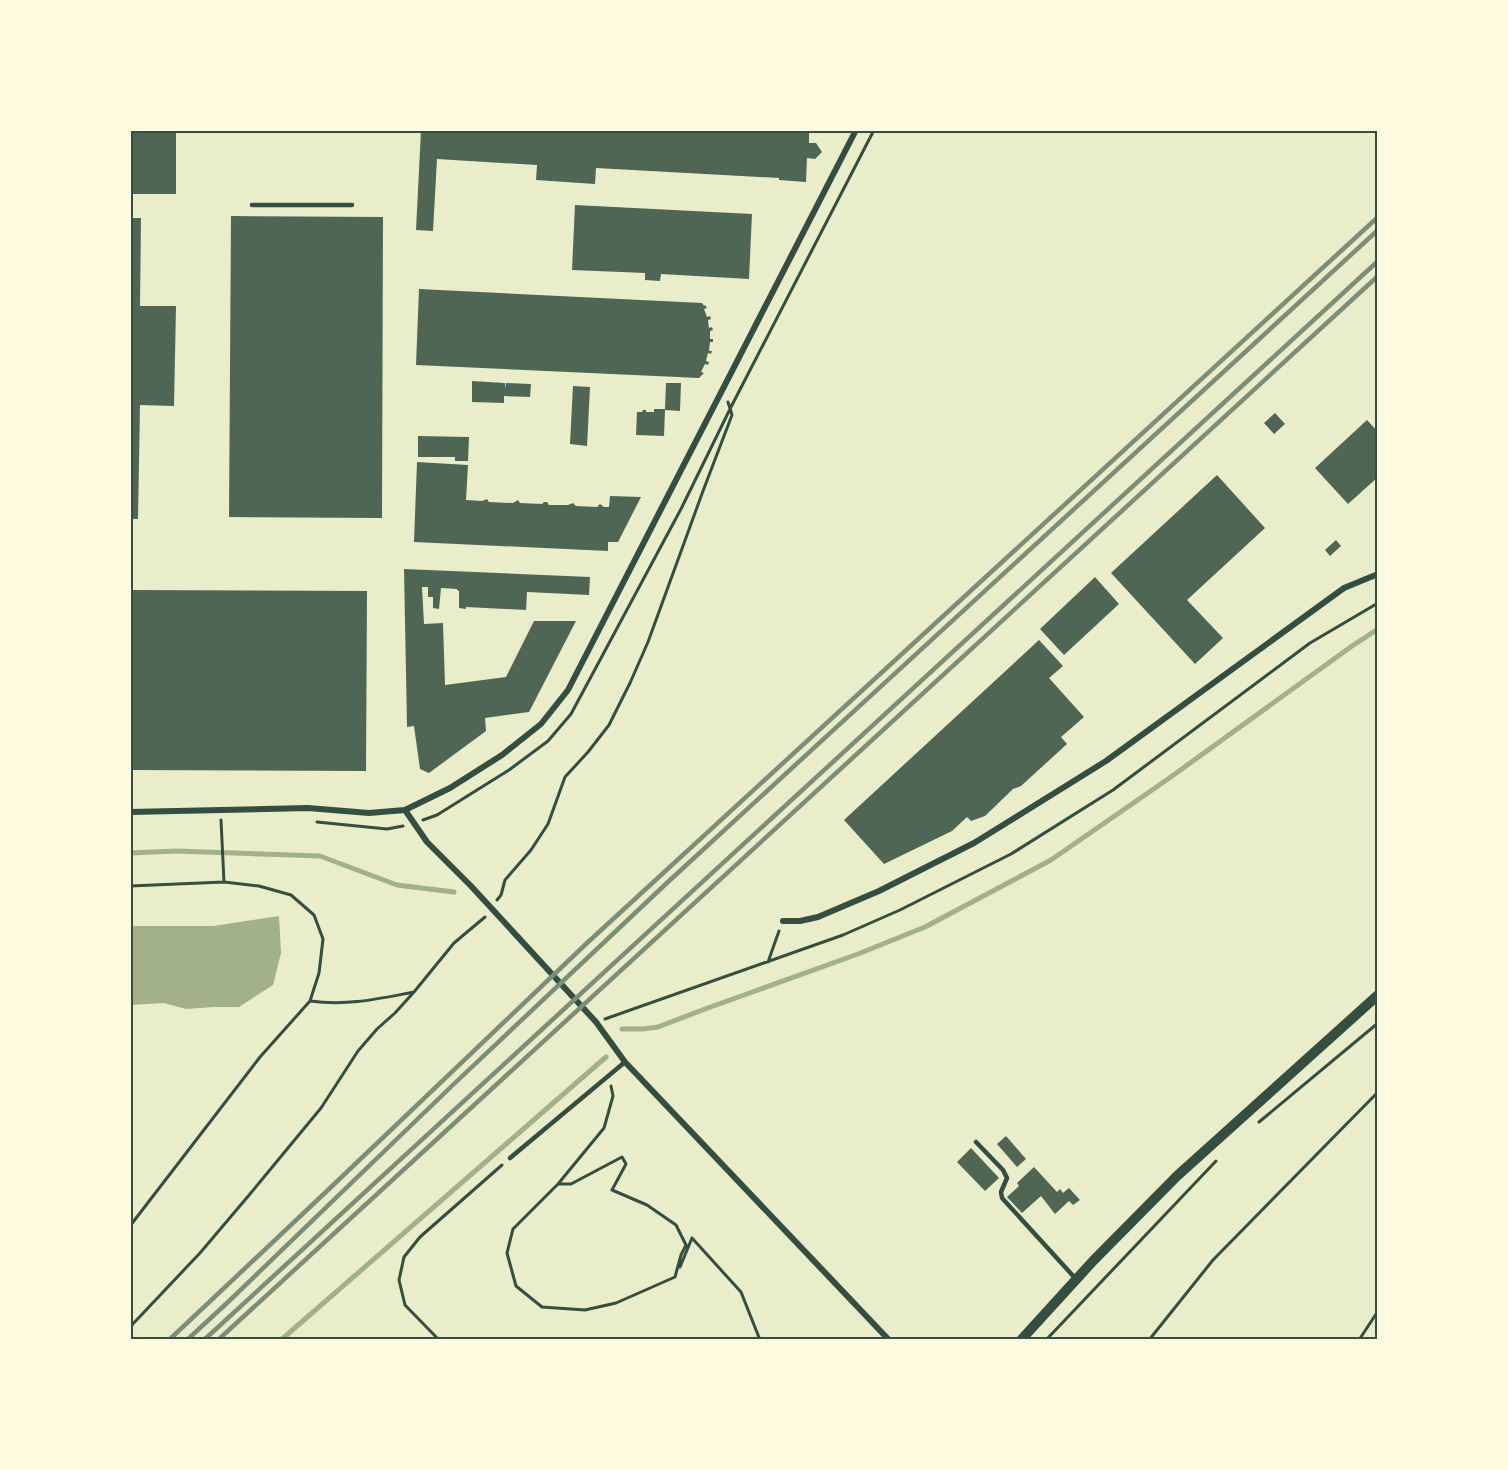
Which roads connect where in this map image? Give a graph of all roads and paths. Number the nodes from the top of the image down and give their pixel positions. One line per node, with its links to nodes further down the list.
1 (856, 130): 4 (street)
2 (252, 205): 3 (lane)
3 (352, 205)
4 (722, 390): 7 (street); 13 (path)
5 (1377, 574): 15 (street)
6 (220, 810): 7 (street); 8 (street); 11 (path)
7 (405, 810): 10 (street)
8 (130, 812)
9 (316, 822): 10 (path)
10 (413, 824): 21 (street)
11 (224, 882): 12 (path); 19 (path)
12 (130, 886)
13 (496, 901)
14 (485, 916): 17 (path)
15 (783, 921): 16 (path)
16 (768, 962)
17 (414, 992): 19 (path); 33 (path)
18 (1377, 995): 31 (street)
19 (310, 1001): 29 (path)
20 (1377, 1023): 24 (path)
21 (625, 1062): 22 (lane); 36 (street)
22 (608, 1076): 27 (lane); 28 (path)
23 (1377, 1092): 39 (path)
24 (1254, 1126)
25 (976, 1142): 31 (lane)
26 (1220, 1157): 38 (path)
27 (510, 1158): 34 (path)
28 (558, 1184): 30 (path); 30 (path)
29 (130, 1226)
30 (675, 1277): 35 (path)
31 (1076, 1279): 37 (street)
32 (1377, 1311): 40 (path)
33 (130, 1327)
34 (439, 1340)
35 (760, 1340)
36 (889, 1340)
37 (1021, 1340)
38 (1046, 1340)
39 (1149, 1340)
40 (1359, 1340)

